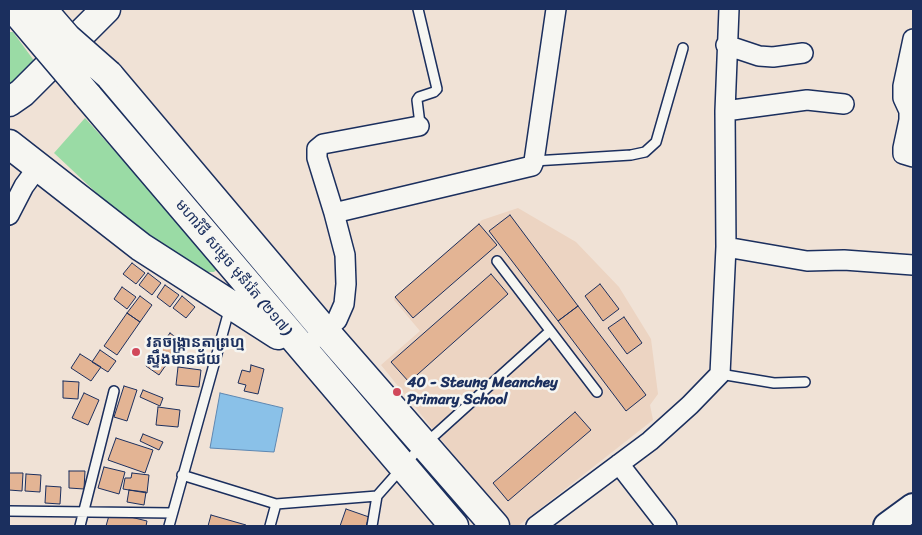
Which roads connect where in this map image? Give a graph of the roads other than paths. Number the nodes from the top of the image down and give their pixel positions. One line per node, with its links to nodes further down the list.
1 (14, 9): 29 (main road, មហាវិថី សម្តេច មុនីរ៉េត (២១៧), bridge)
2 (42, 9): 12 (main road, bridge)
3 (66, 9): 12 (main road, មហាវិថី សម្តេច មុនីរ៉េត (២១៧))
4 (106, 9): 13 (main road)
5 (418, 9): 16 (lane)
6 (556, 9): 19 (street)
7 (729, 9): 9 (street)
8 (913, 39): 18 (street)
9 (726, 45): 11 (street); 15 (street)
10 (683, 48): 19 (lane)
11 (803, 53)
12 (109, 75): 28 (main road, មហាវិថី សម្តេច មុនីរ៉េត (២១៧))
13 (9, 102)
14 (844, 104): 15 (street)
15 (725, 111): 23 (street)
16 (419, 126): 21 (street)
17 (9, 144): 20 (main road)
18 (913, 157)
19 (534, 161): 21 (street)
20 (38, 168): 22 (street); 26 (main road)
21 (334, 213): 28 (street)
22 (9, 215)
23 (726, 247): 25 (street); 30 (street)
24 (497, 262): 27 (lane)
25 (913, 265)
26 (231, 305): 29 (main road); 37 (lane)
27 (550, 330): 33 (lane); 34 (lane)
28 (325, 331): 29 (street); 34 (main road, មហាវិថី សម្តេច មុនីរ៉េត (២១៧))
29 (302, 350): 36 (main road, មហាវិថី សម្តេច មុនីរ៉េត (២១៧))
30 (720, 374): 31 (lane); 35 (street)
31 (805, 382)
32 (114, 391): 42 (lane)
33 (597, 392)
34 (423, 444): 36 (lane); 49 (main road, មហាវិថី សម្តេច មុនីរ៉េត (២១៧))
35 (618, 464): 50 (street); 51 (street)
36 (402, 467): 38 (lane); 48 (main road, មហាវិថី សម្តេច មុនីរ៉េត (២១៧))
37 (182, 475): 39 (lane); 43 (lane)
38 (377, 496): 39 (lane); 47 (lane)
39 (276, 504): 46 (lane)
40 (913, 507): 52 (street)
41 (9, 511): 42 (lane)
42 (84, 511): 43 (lane); 44 (lane)
43 (172, 513): 45 (lane)
44 (80, 526)
45 (169, 526)
46 (270, 526)
47 (372, 526)
48 (454, 526)
49 (495, 526)
50 (536, 526)
51 (667, 526)
52 (887, 526)

